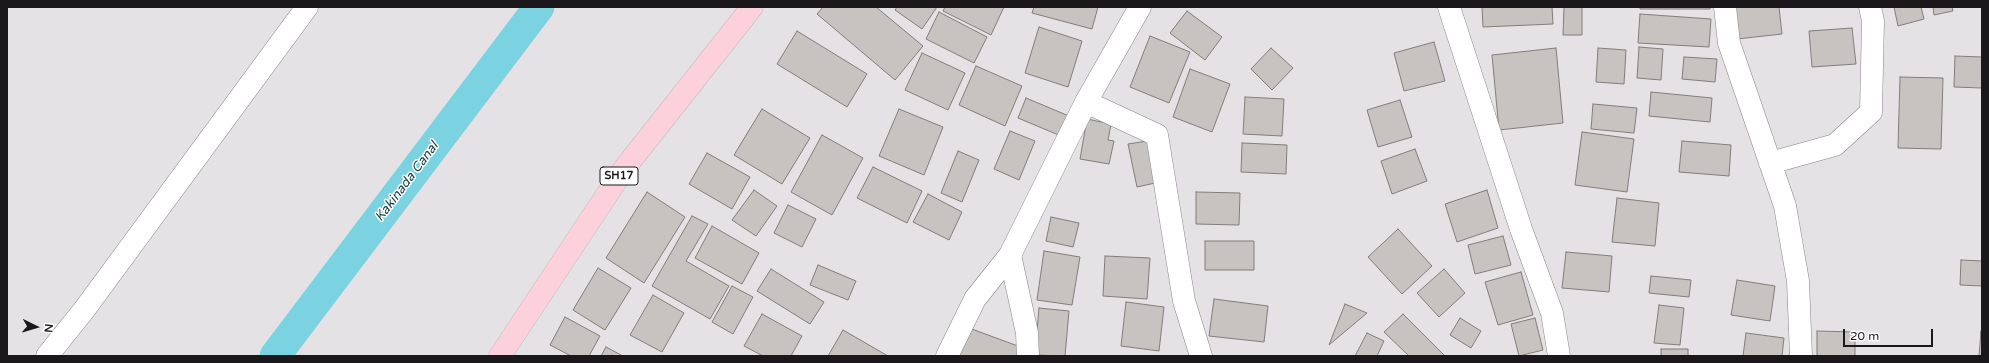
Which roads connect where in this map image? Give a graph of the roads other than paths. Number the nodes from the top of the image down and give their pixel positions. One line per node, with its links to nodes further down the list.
1 (307, 7): 10 (street)
2 (752, 7): 11 (main road, SH17)
3 (1140, 7): 7 (street)
4 (1449, 7): 15 (street)
5 (1725, 7): 8 (street)
6 (1870, 7): 8 (street)
7 (1086, 102): 9 (street); 14 (street)
8 (1770, 163): 16 (street)
9 (1010, 255): 12 (street); 13 (street)
10 (47, 356)
11 (500, 356)
12 (947, 356)
13 (1028, 356)
14 (1201, 356)
15 (1559, 356)
16 (1801, 356)

